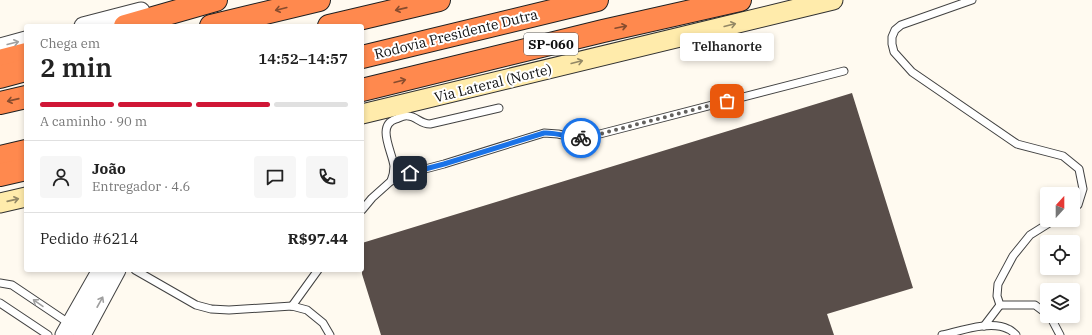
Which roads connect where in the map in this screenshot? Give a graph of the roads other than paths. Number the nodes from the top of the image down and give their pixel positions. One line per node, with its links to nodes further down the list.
1 (178, 0): 10 (street)
2 (216, 0): 10 (highway)
3 (319, 0): 12 (highway, one-way to 12)
4 (439, 0): 13 (highway, one-way to 13)
5 (597, 0): 17 (highway, Rodovia Presidente Dutra / SP-060)
6 (740, 0): 22 (highway, SP-060, one-way to 6)
7 (833, 0): 26 (main road, Via Lateral (Norte), one-way to 7)
8 (970, 0): 9 (lane)
9 (952, 3): 35 (lane)
10 (131, 19): 11 (street)
11 (97, 24)
12 (218, 24)
13 (337, 24)
14 (24, 41): 15 (street, one-way to 14)
15 (0, 47)
16 (24, 55): 18 (highway)
17 (364, 57)
18 (0, 61)
19 (24, 71): 21 (highway)
20 (844, 71): 33 (lane)
21 (0, 77)
22 (364, 90)
23 (24, 97): 24 (highway, one-way to 24)
24 (0, 103)
25 (500, 108): 33 (lane)
26 (364, 114)
27 (24, 138): 28 (highway)
28 (0, 144)
29 (24, 151): 30 (highway)
30 (0, 157)
31 (24, 169): 32 (highway)
32 (0, 175)
33 (391, 181): 37 (lane)
34 (24, 197): 36 (main road, one-way to 34)
35 (1080, 199)
36 (0, 203)
37 (364, 208)
38 (1043, 227): 45 (lane)
39 (100, 272): 50 (street)
40 (116, 272): 50 (street, one-way to 40)
41 (138, 272): 46 (lane)
42 (317, 272): 46 (lane)
43 (0, 283): 50 (lane, one-way to 43)
44 (0, 303): 51 (lane)
45 (1000, 305): 47 (lane); 49 (lane)
46 (292, 306): 52 (lane)
47 (1040, 309)
48 (1054, 323): 55 (lane)
49 (984, 326): 53 (lane); 54 (lane)
50 (76, 333)
51 (48, 335)
52 (330, 335)
53 (942, 335)
54 (1016, 335)
55 (1060, 335)

